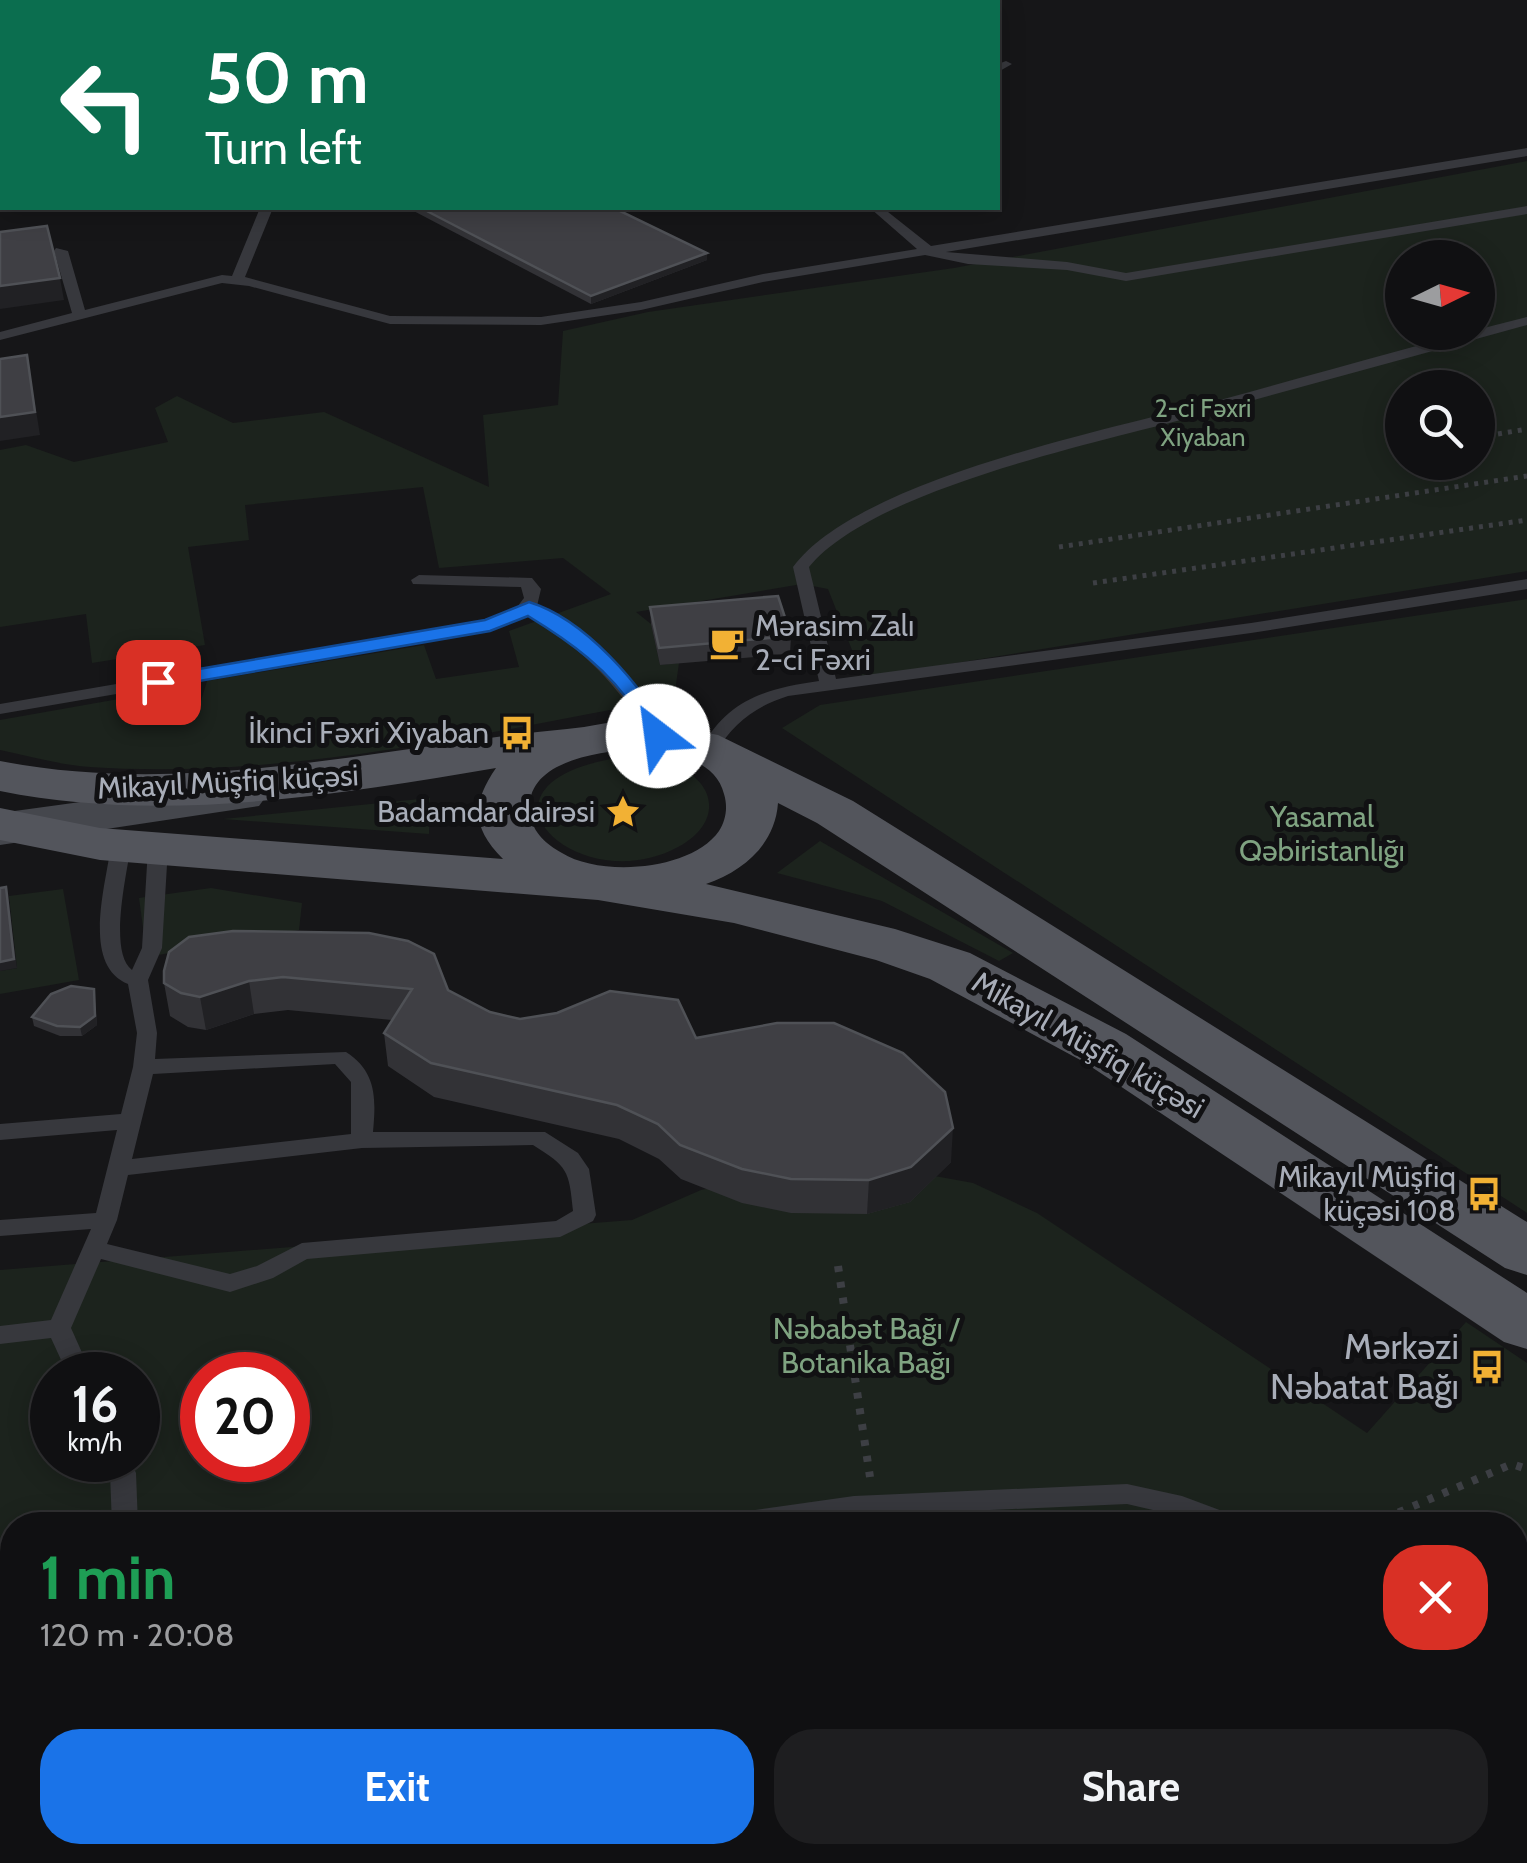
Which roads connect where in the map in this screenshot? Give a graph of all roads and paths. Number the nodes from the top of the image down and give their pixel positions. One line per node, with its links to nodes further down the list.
1 (1527, 152): 6 (lane)
2 (265, 210): 7 (lane)
3 (878, 210): 6 (lane)
4 (1527, 210): 6 (lane)
5 (61, 251): 8 (lane)
6 (931, 253): 7 (lane)
7 (238, 279): 8 (lane)
8 (80, 315): 10 (lane)
9 (1527, 322): 20 (lane)
10 (0, 336)
11 (1527, 429): 12 (path)
12 (1498, 434)
13 (1527, 476): 15 (path)
14 (1527, 520): 17 (path)
15 (1059, 547)
16 (420, 580): 19 (lane)
17 (1093, 584)
18 (1527, 584): 20 (lane)
19 (529, 608): 21 (lane); 23 (lane)
20 (828, 684): 23 (lane)
21 (0, 709)
22 (594, 737): 23 (main road); 24 (main road, Mikayıl Müşfiq küçəsi); 28 (main road)
23 (683, 742): 28 (main road); 38 (main road, Mikayıl Müşfiq küçəsi)
24 (397, 771): 25 (main road, Mikayıl Müşfiq küçəsi); 26 (main road)
25 (0, 776)
26 (2, 835): 27 (main road)
27 (127, 845): 28 (main road); 29 (lane); 29 (lane)
28 (598, 883): 40 (main road, Mikayıl Müşfiq küçəsi)
29 (138, 980): 30 (lane)
30 (144, 1066): 31 (lane); 33 (lane)
31 (130, 1121): 32 (lane); 34 (lane)
32 (0, 1132)
33 (362, 1140): 34 (lane); 37 (lane)
34 (120, 1168): 35 (lane)
35 (106, 1220): 36 (lane); 37 (lane)
36 (0, 1228)
37 (94, 1249): 41 (lane)
38 (1527, 1252)
39 (838, 1266): 46 (path)
40 (1527, 1325)
41 (60, 1328): 42 (lane); 43 (lane)
42 (0, 1335)
43 (70, 1352)
44 (1527, 1469): 50 (path)
45 (123, 1482): 47 (lane)
46 (874, 1505): 48 (lane); 49 (lane)
47 (124, 1512)
48 (820, 1512)
49 (1198, 1512)
50 (1399, 1512)

